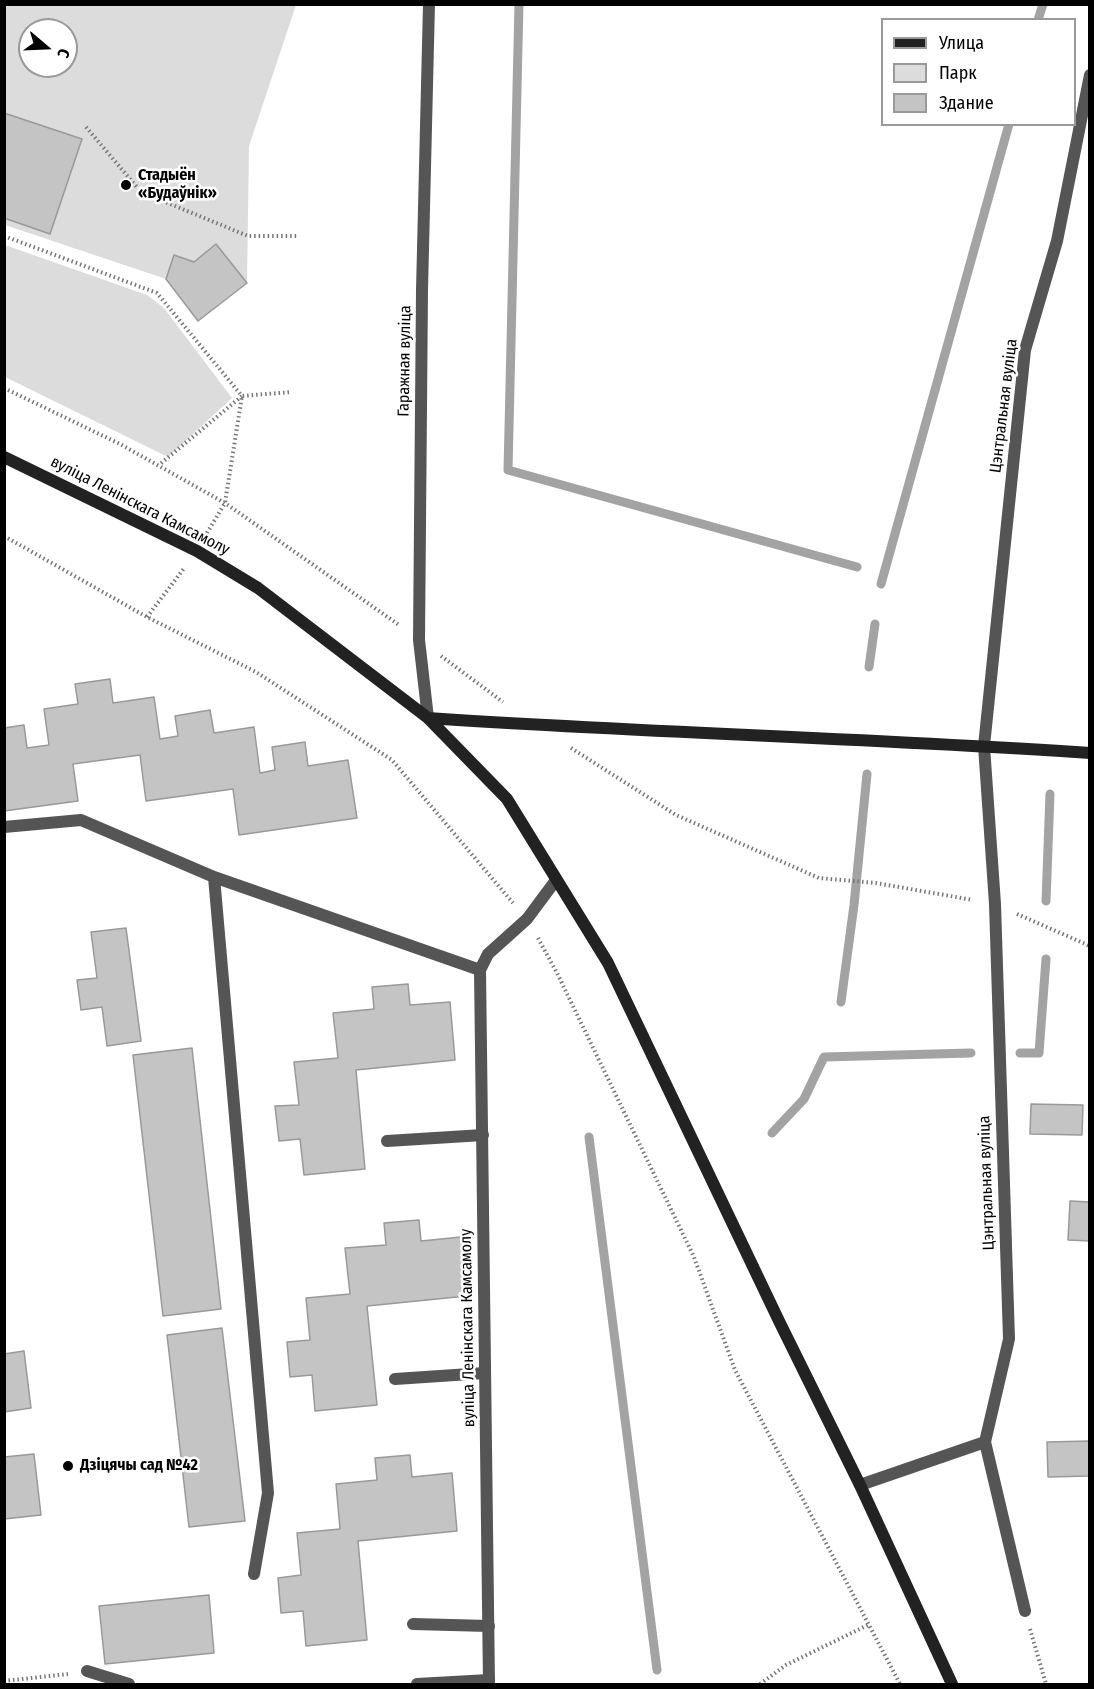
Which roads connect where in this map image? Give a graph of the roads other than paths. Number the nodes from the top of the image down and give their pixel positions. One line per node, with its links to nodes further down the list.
1 (429, 4): 4 (street, Гаражная вуліца)
2 (1089, 75): 5 (street, Цэнтральная вуліца)
3 (4, 457): 4 (main road, вуліца Ленінскага Камсамолу)
4 (428, 718): 5 (main road); 9 (main road, вуліца Ленінскага Камсамолу)
5 (984, 746): 6 (main road); 15 (street, Цэнтральная вуліца)
6 (1089, 753)
7 (4, 827): 8 (street)
8 (214, 877): 10 (street); 17 (street)
9 (556, 880): 10 (street); 16 (main road, вуліца Ленінскага Камсамолу)
10 (480, 970): 11 (street, вуліца Ленінскага Камсамолу)
11 (483, 1135): 12 (street); 13 (street, вуліца Ленінскага Камсамолу)
12 (387, 1141)
13 (485, 1373): 14 (street); 20 (street, вуліца Ленінскага Камсамолу)
14 (394, 1379)
15 (985, 1442): 16 (street); 18 (street, Цэнтральная вуліца)
16 (860, 1485): 25 (main road, вуліца Ленінскага Камсамолу)
17 (254, 1574)
18 (1025, 1611)
19 (413, 1624): 20 (street)
20 (489, 1626): 22 (street, вуліца Ленінскага Камсамолу)
21 (87, 1671): 23 (street)
22 (489, 1682): 24 (street)
23 (129, 1684)
24 (417, 1684)
25 (952, 1684)

